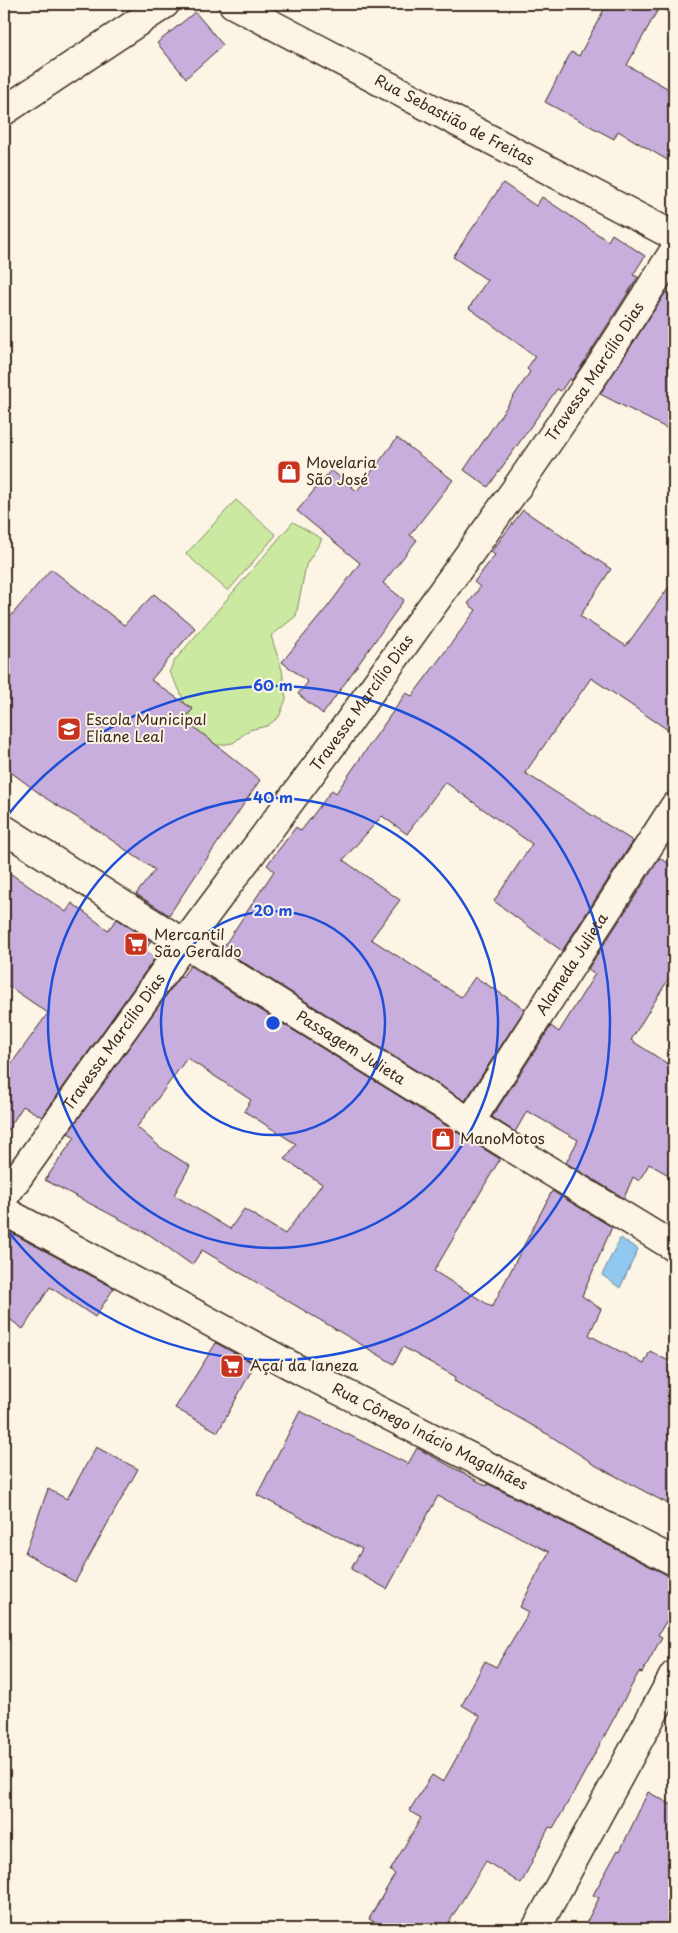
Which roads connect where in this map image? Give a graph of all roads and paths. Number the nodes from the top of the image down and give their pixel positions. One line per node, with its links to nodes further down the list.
1 (165, 4): 3 (street)
2 (233, 4): 4 (street, Rua Sebastião de Freitas)
3 (4, 111)
4 (674, 236)
5 (674, 251): 8 (street, Travessa Marcílio Dias)
6 (674, 807): 9 (street, Alameda Julieta)
7 (4, 829): 8 (street, Passagem Julieta)
8 (184, 944): 9 (street, Passagem Julieta); 10 (street, Travessa Marcílio Dias)
9 (470, 1122): 12 (street, Passagem Julieta)
10 (4, 1197)
11 (4, 1211): 13 (street, Rua Cônego Inácio Magalhães)
12 (674, 1247)
13 (674, 1561)
14 (674, 1675): 15 (street)
15 (536, 1929)

